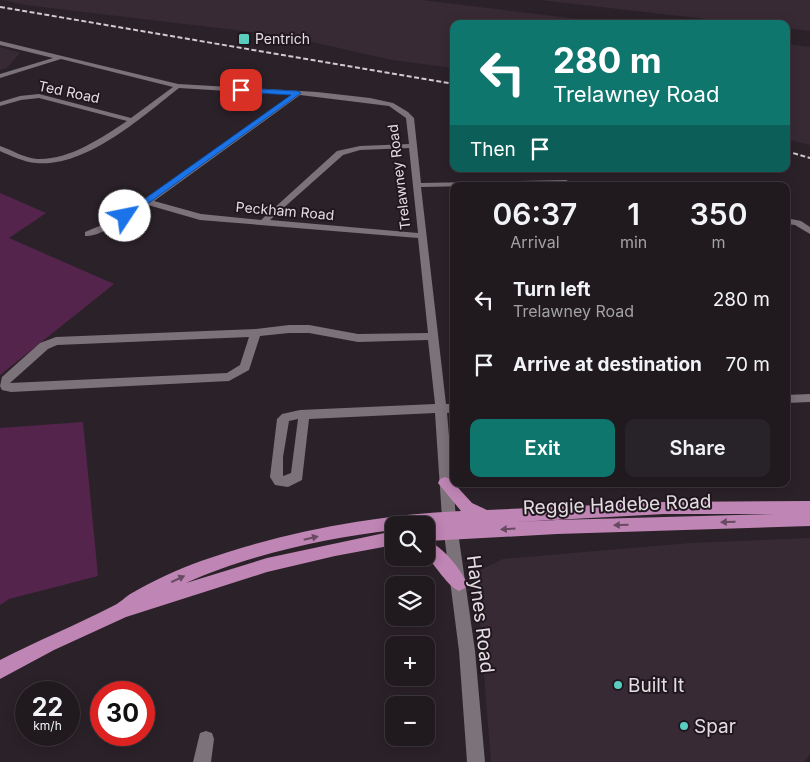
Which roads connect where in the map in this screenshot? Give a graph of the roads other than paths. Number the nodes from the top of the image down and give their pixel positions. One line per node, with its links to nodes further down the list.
1 (0, 43): 2 (street, Trelawney Road)
2 (59, 58): 3 (street); 4 (street, Trelawney Road)
3 (0, 76)
4 (178, 86): 5 (street, Trelawney Road); 7 (street)
5 (298, 93): 8 (street, Trelawney Road); 12 (street)
6 (0, 104): 7 (street, Ted Road)
7 (132, 120): 9 (street)
8 (414, 146): 10 (street, Trelawney Road); 14 (street)
9 (0, 148)
10 (419, 185): 11 (street); 17 (street, Trelawney Road)
11 (450, 185)
12 (147, 202): 14 (street, Peckham Road); 16 (street)
13 (790, 222): 15 (street)
14 (262, 223): 17 (street, Peckham Road)
15 (810, 231)
16 (88, 234)
17 (423, 236): 19 (street, Trelawney Road)
18 (256, 333): 18 (street); 19 (street)
19 (434, 336): 22 (street, Trelawney Road)
20 (810, 398): 21 (street)
21 (790, 399)
22 (448, 409): 23 (street); 24 (street, Trelawney Road)
23 (304, 415): 23 (street)
24 (446, 483): 26 (main road); 28 (street, Trelawney Road)
25 (810, 507): 26 (main road, Reggie Hadebe Road)
26 (485, 517): 28 (main road, Reggie Hadebe Road)
27 (810, 519): 28 (main road, Reggie Hadebe Road, one-way to 28)
28 (450, 524): 29 (main road, Reggie Hadebe Road); 32 (street, Haynes Road); 33 (main road, Reggie Hadebe Road, one-way to 28)
29 (435, 530)
30 (385, 540): 33 (main road, Reggie Hadebe Road)
31 (435, 556): 32 (main road)
32 (459, 583): 37 (street, Haynes Road)
33 (121, 611): 34 (main road, Reggie Hadebe Road)
34 (0, 670)
35 (206, 739): 36 (street)
36 (202, 762)
37 (476, 762)

